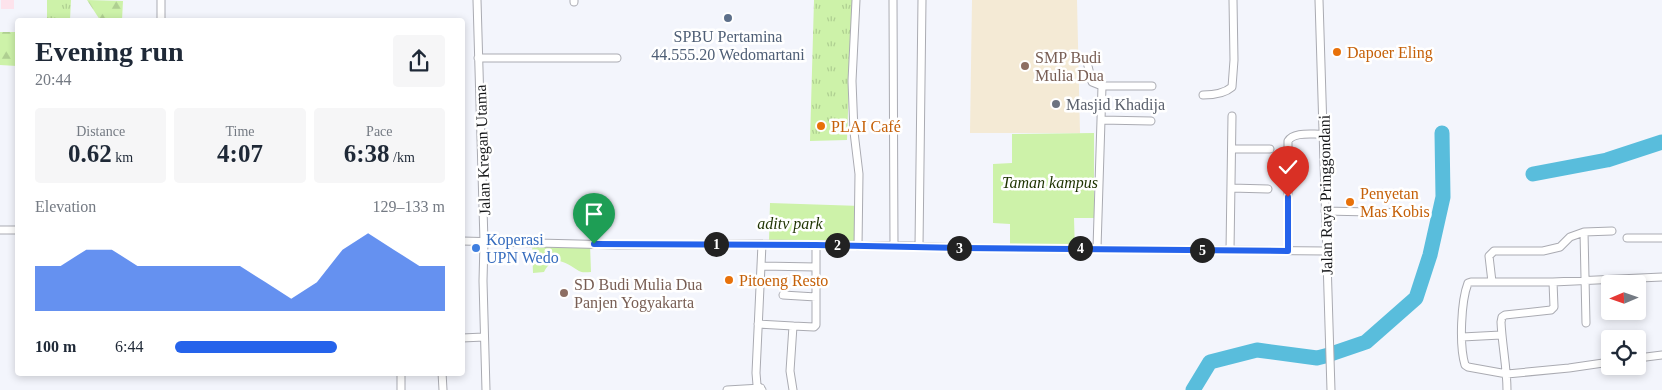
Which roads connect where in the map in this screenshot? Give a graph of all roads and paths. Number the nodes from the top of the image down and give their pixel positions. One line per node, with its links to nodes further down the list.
1 (161, 0): 8 (street)
2 (476, 0): 9 (street, Jalan Kregan Utama)
3 (856, 0): 35 (street)
4 (922, 0): 37 (street)
5 (1233, 0): 14 (street)
6 (1320, 0): 18 (street, Jalan Raya Pringgondani)
7 (893, 1): 36 (street)
8 (161, 18)
9 (478, 58): 10 (street); 32 (street, Jalan Kregan Utama)
10 (617, 58)
11 (1087, 62): 12 (street)
12 (1102, 86): 13 (street); 16 (street)
13 (1152, 86)
14 (1203, 95)
15 (1232, 116): 19 (street)
16 (1101, 120): 17 (street); 38 (street)
17 (1151, 120)
18 (1324, 134): 23 (street, Jalan Raya Pringgondani); 40 (street)
19 (1232, 149): 20 (street); 21 (street)
20 (1270, 150)
21 (1231, 188): 22 (street); 39 (street)
22 (1268, 189)
23 (1324, 211): 24 (street); 41 (street, Jalan Raya Pringgondani)
24 (1416, 214)
25 (0, 230): 26 (street)
26 (15, 230)
27 (1612, 231): 28 (street)
28 (1584, 232): 45 (street); 47 (street)
29 (1627, 238): 30 (street)
30 (1662, 238)
31 (465, 241): 32 (street)
32 (484, 242): 33 (street); 54 (street, Jalan Kregan Utama)
33 (762, 244): 34 (street); 42 (street)
34 (816, 245): 35 (street); 43 (street)
35 (858, 246): 36 (street)
36 (894, 246): 37 (street)
37 (920, 246): 38 (street)
38 (1097, 248): 39 (street)
39 (1230, 250): 40 (street)
40 (1288, 251): 41 (street)
41 (1326, 251): 69 (street, Jalan Raya Pringgondani)
42 (761, 266): 43 (street); 51 (street)
43 (816, 267): 49 (street)
44 (1662, 277): 47 (street)
45 (1492, 282): 46 (street); 55 (street)
46 (1554, 282): 47 (street); 53 (street)
47 (1585, 282): 50 (street)
48 (783, 295): 49 (street)
49 (816, 297): 52 (street)
50 (1586, 323)
51 (758, 324): 52 (street); 63 (street)
52 (793, 326): 68 (street)
53 (1501, 335): 55 (street); 60 (street)
54 (484, 337): 56 (street); 66 (street, Jalan Kregan Utama)
55 (1462, 337): 60 (street)
56 (465, 338)
57 (1662, 354): 58 (street)
58 (1646, 357)
59 (1601, 363): 60 (street)
60 (1507, 374): 70 (street)
61 (401, 376): 64 (street)
62 (442, 376): 65 (street)
63 (761, 389): 67 (street)
64 (401, 390)
65 (443, 390)
66 (486, 390)
67 (727, 390)
68 (792, 390)
69 (1331, 390)
70 (1507, 390)

